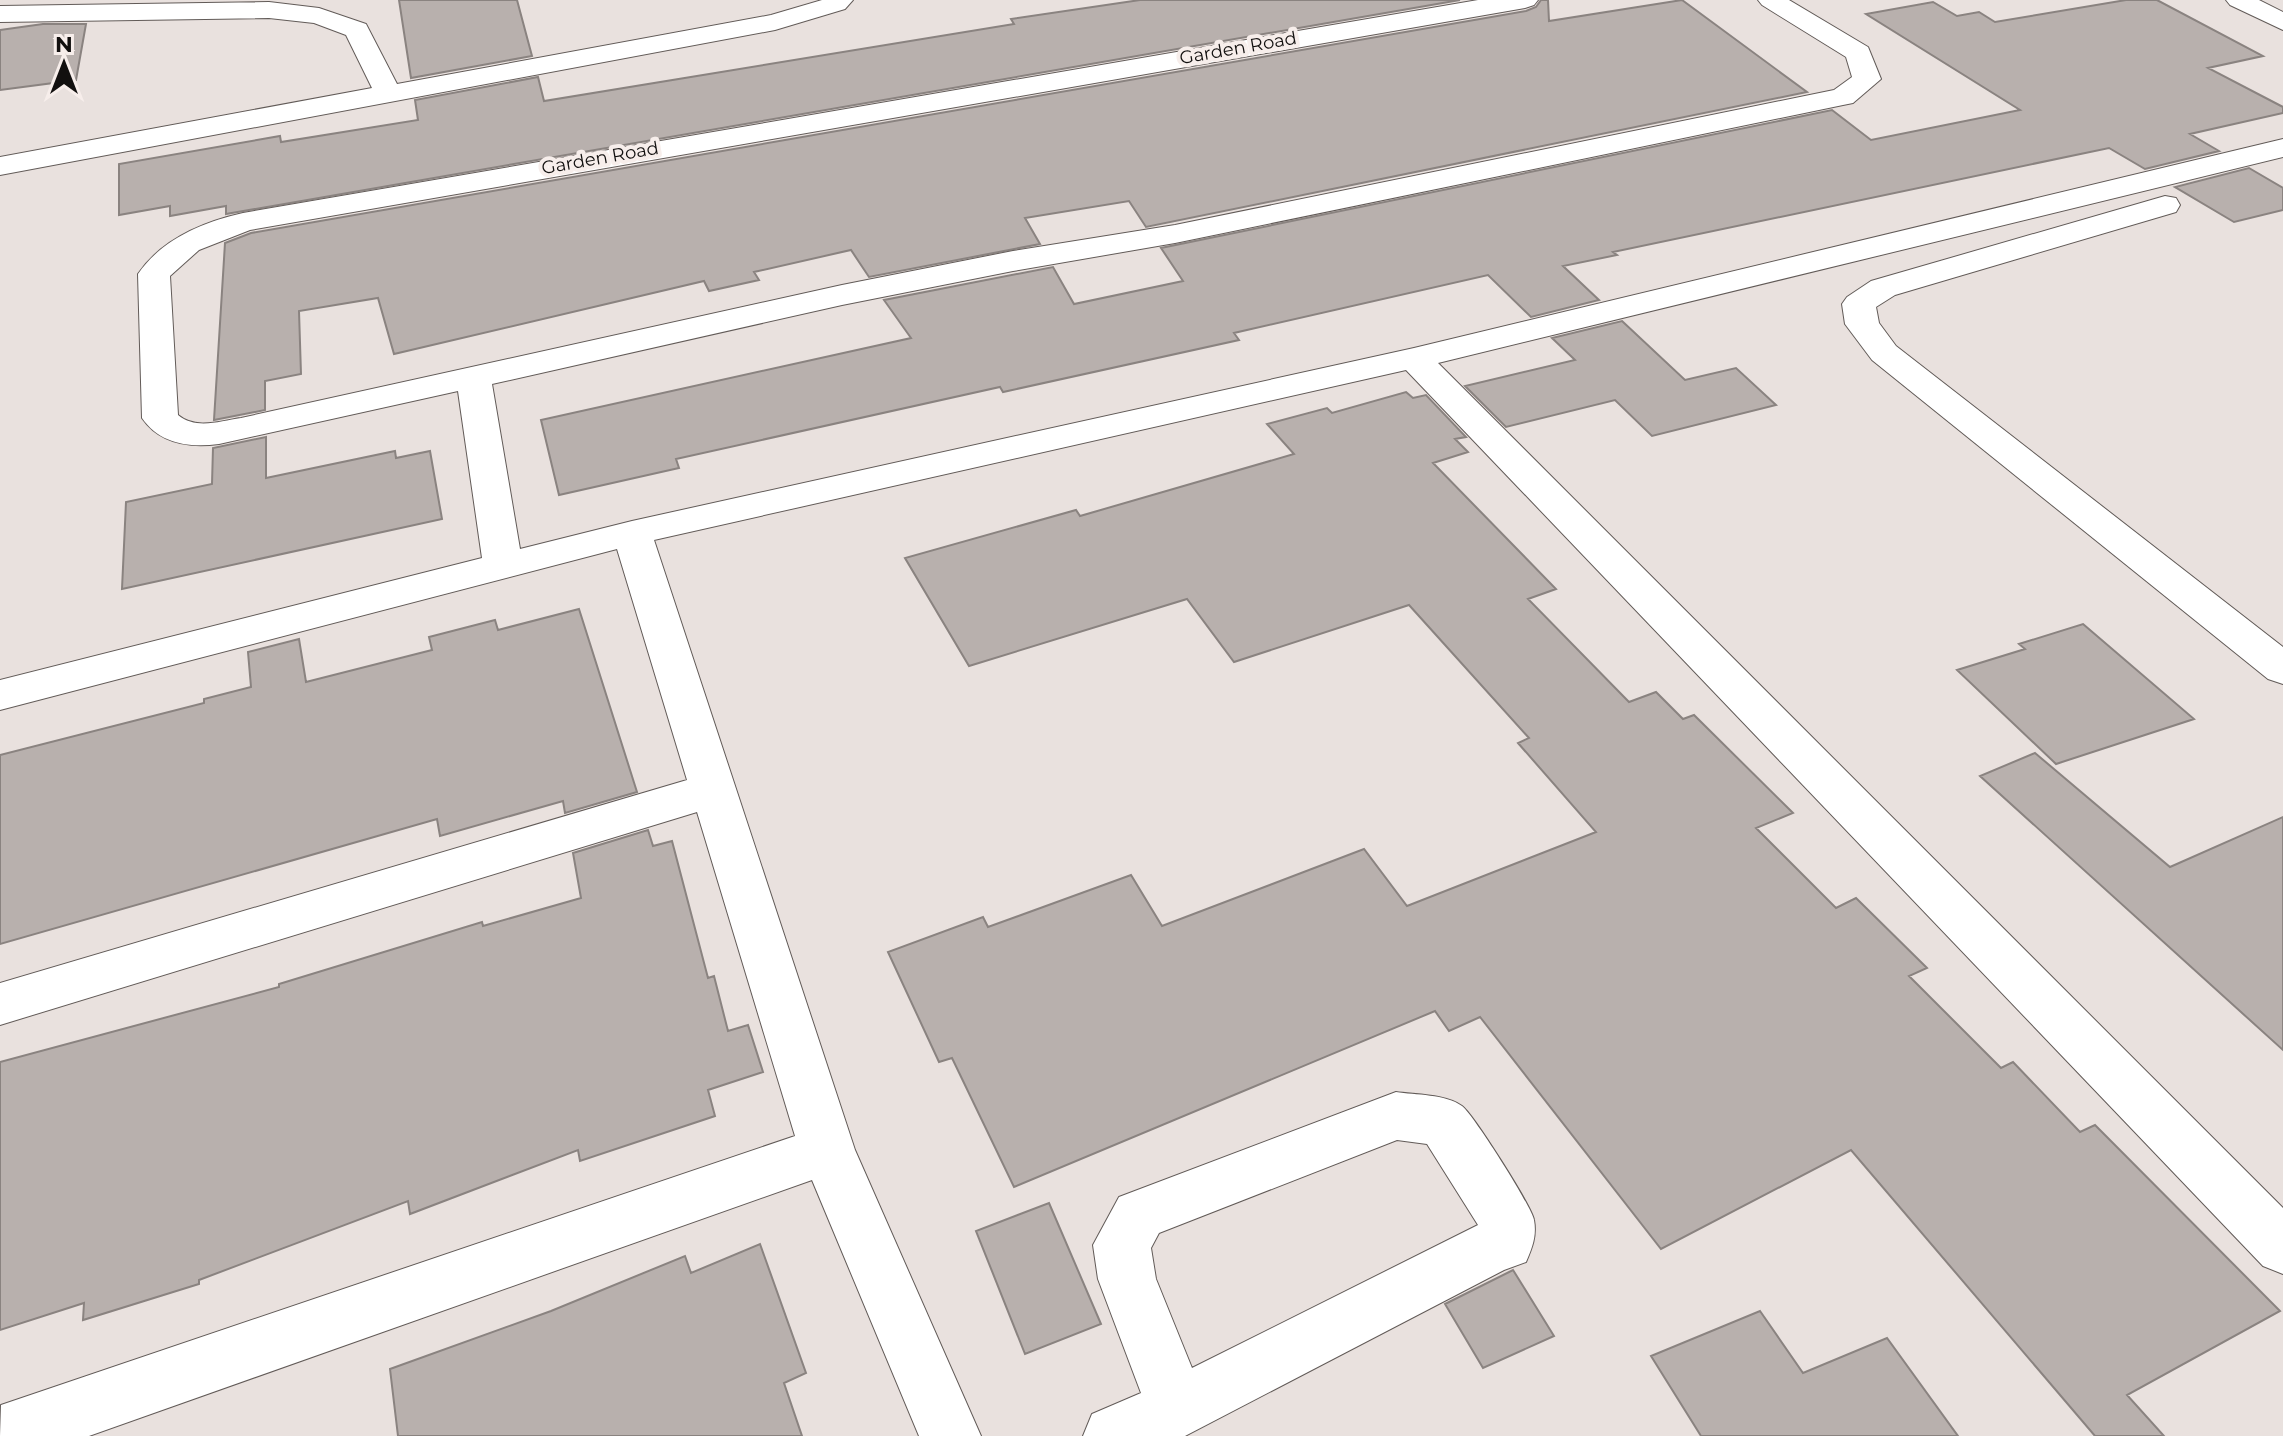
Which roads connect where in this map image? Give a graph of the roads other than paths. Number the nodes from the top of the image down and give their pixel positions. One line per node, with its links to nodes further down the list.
1 (840, 0): 7 (street)
2 (1525, 0): 12 (street, Garden Road)
3 (1771, 0): 12 (street, Garden Road)
4 (2239, 0): 6 (street)
5 (0, 14): 7 (street)
6 (2283, 22)
7 (389, 95): 10 (street)
8 (2283, 148): 9 (street)
9 (2212, 165): 11 (street); 15 (street)
10 (0, 166)
11 (1414, 358): 13 (street); 20 (street)
12 (473, 376): 14 (street)
13 (632, 533): 14 (street); 17 (street)
14 (503, 567): 16 (street)
15 (2283, 669)
16 (0, 695)
17 (712, 790): 18 (street); 19 (street)
18 (0, 1004)
19 (827, 1150): 22 (street); 23 (street)
20 (2283, 1247)
21 (1177, 1408): 21 (street); 24 (street)
22 (1, 1436)
23 (950, 1436)
24 (1114, 1436)

